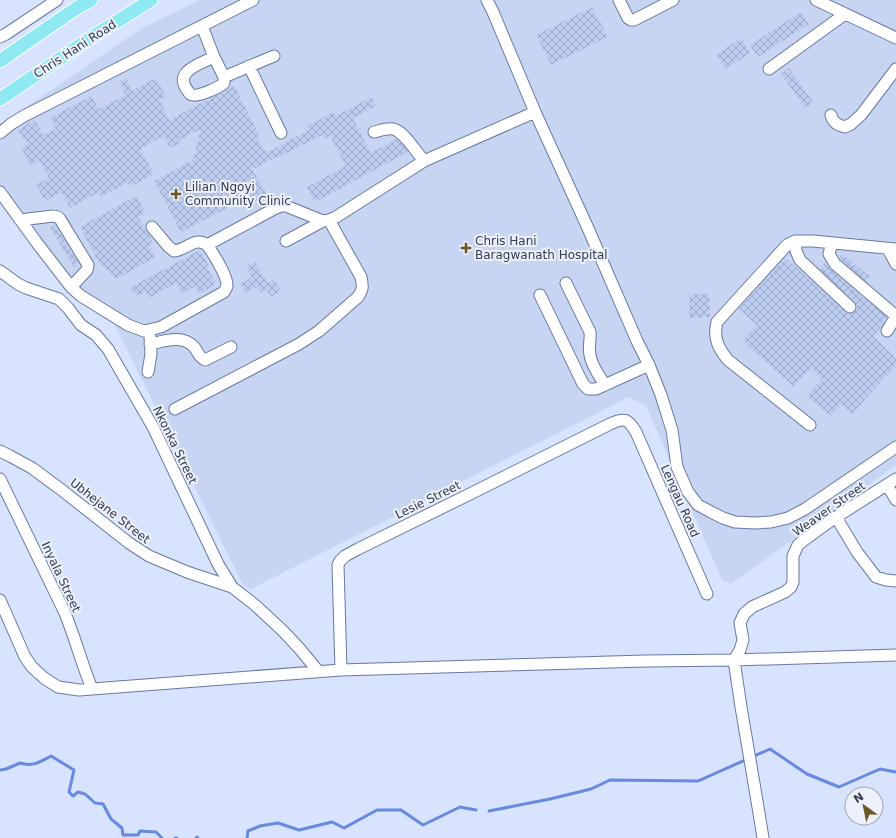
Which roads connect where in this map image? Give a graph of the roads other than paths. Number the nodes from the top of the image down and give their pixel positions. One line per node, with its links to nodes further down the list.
1 (57, 0): 11 (street)
2 (91, 0): 15 (main road)
3 (151, 0): 20 (main road, Chris Hani Road)
4 (253, 0): 10 (street)
5 (487, 0): 21 (street)
6 (619, 0): 7 (street)
7 (674, 0)
8 (816, 0): 9 (street)
9 (845, 14): 12 (street); 17 (street)
10 (202, 26): 13 (street); 24 (street)
11 (0, 37)
12 (896, 38)
13 (214, 56): 19 (street); 19 (street)
14 (274, 56): 16 (street)
15 (0, 61)
16 (249, 66): 19 (street); 25 (street)
17 (769, 69)
18 (896, 69): 22 (street)
19 (224, 77)
20 (0, 99)
21 (535, 112): 26 (street); 47 (street)
22 (831, 115)
23 (374, 132): 26 (street)
24 (0, 133)
25 (281, 133)
26 (424, 161): 29 (street)
27 (0, 192): 28 (street)
28 (20, 220): 39 (street); 39 (street)
29 (326, 220): 31 (street); 34 (street); 50 (street)
30 (152, 227): 34 (street)
31 (286, 241)
32 (796, 241): 33 (street); 41 (street); 52 (street)
33 (832, 243): 35 (street); 42 (street)
34 (207, 245): 43 (street)
35 (892, 249): 36 (street)
36 (896, 264)
37 (0, 271): 60 (street, Nkonka Street)
38 (566, 283): 49 (street)
39 (71, 288): 43 (street)
40 (540, 295): 49 (street)
41 (850, 307)
42 (896, 316): 44 (street)
43 (149, 331): 45 (street)
44 (887, 331)
45 (150, 344): 46 (street); 48 (street)
46 (231, 347)
47 (649, 365): 49 (street); 53 (street)
48 (148, 372)
49 (605, 385)
50 (174, 409)
51 (627, 421): 61 (street, Lengau Road); 65 (street, Lesie Street)
52 (810, 425)
53 (896, 447)
54 (0, 451): 60 (street, Ubhejane Street)
55 (0, 479): 67 (street, Inyala Street)
56 (891, 482): 57 (street); 58 (street, Weaver Street)
57 (896, 500)
58 (836, 517): 59 (street); 64 (street, Weaver Street)
59 (896, 581)
60 (232, 587): 66 (street, Ubhejane Street)
61 (707, 594)
62 (0, 600): 67 (street)
63 (896, 655): 64 (street)
64 (734, 660): 65 (street); 68 (street)
65 (341, 670): 66 (street)
66 (318, 671): 67 (street)
67 (92, 689)
68 (763, 838)

